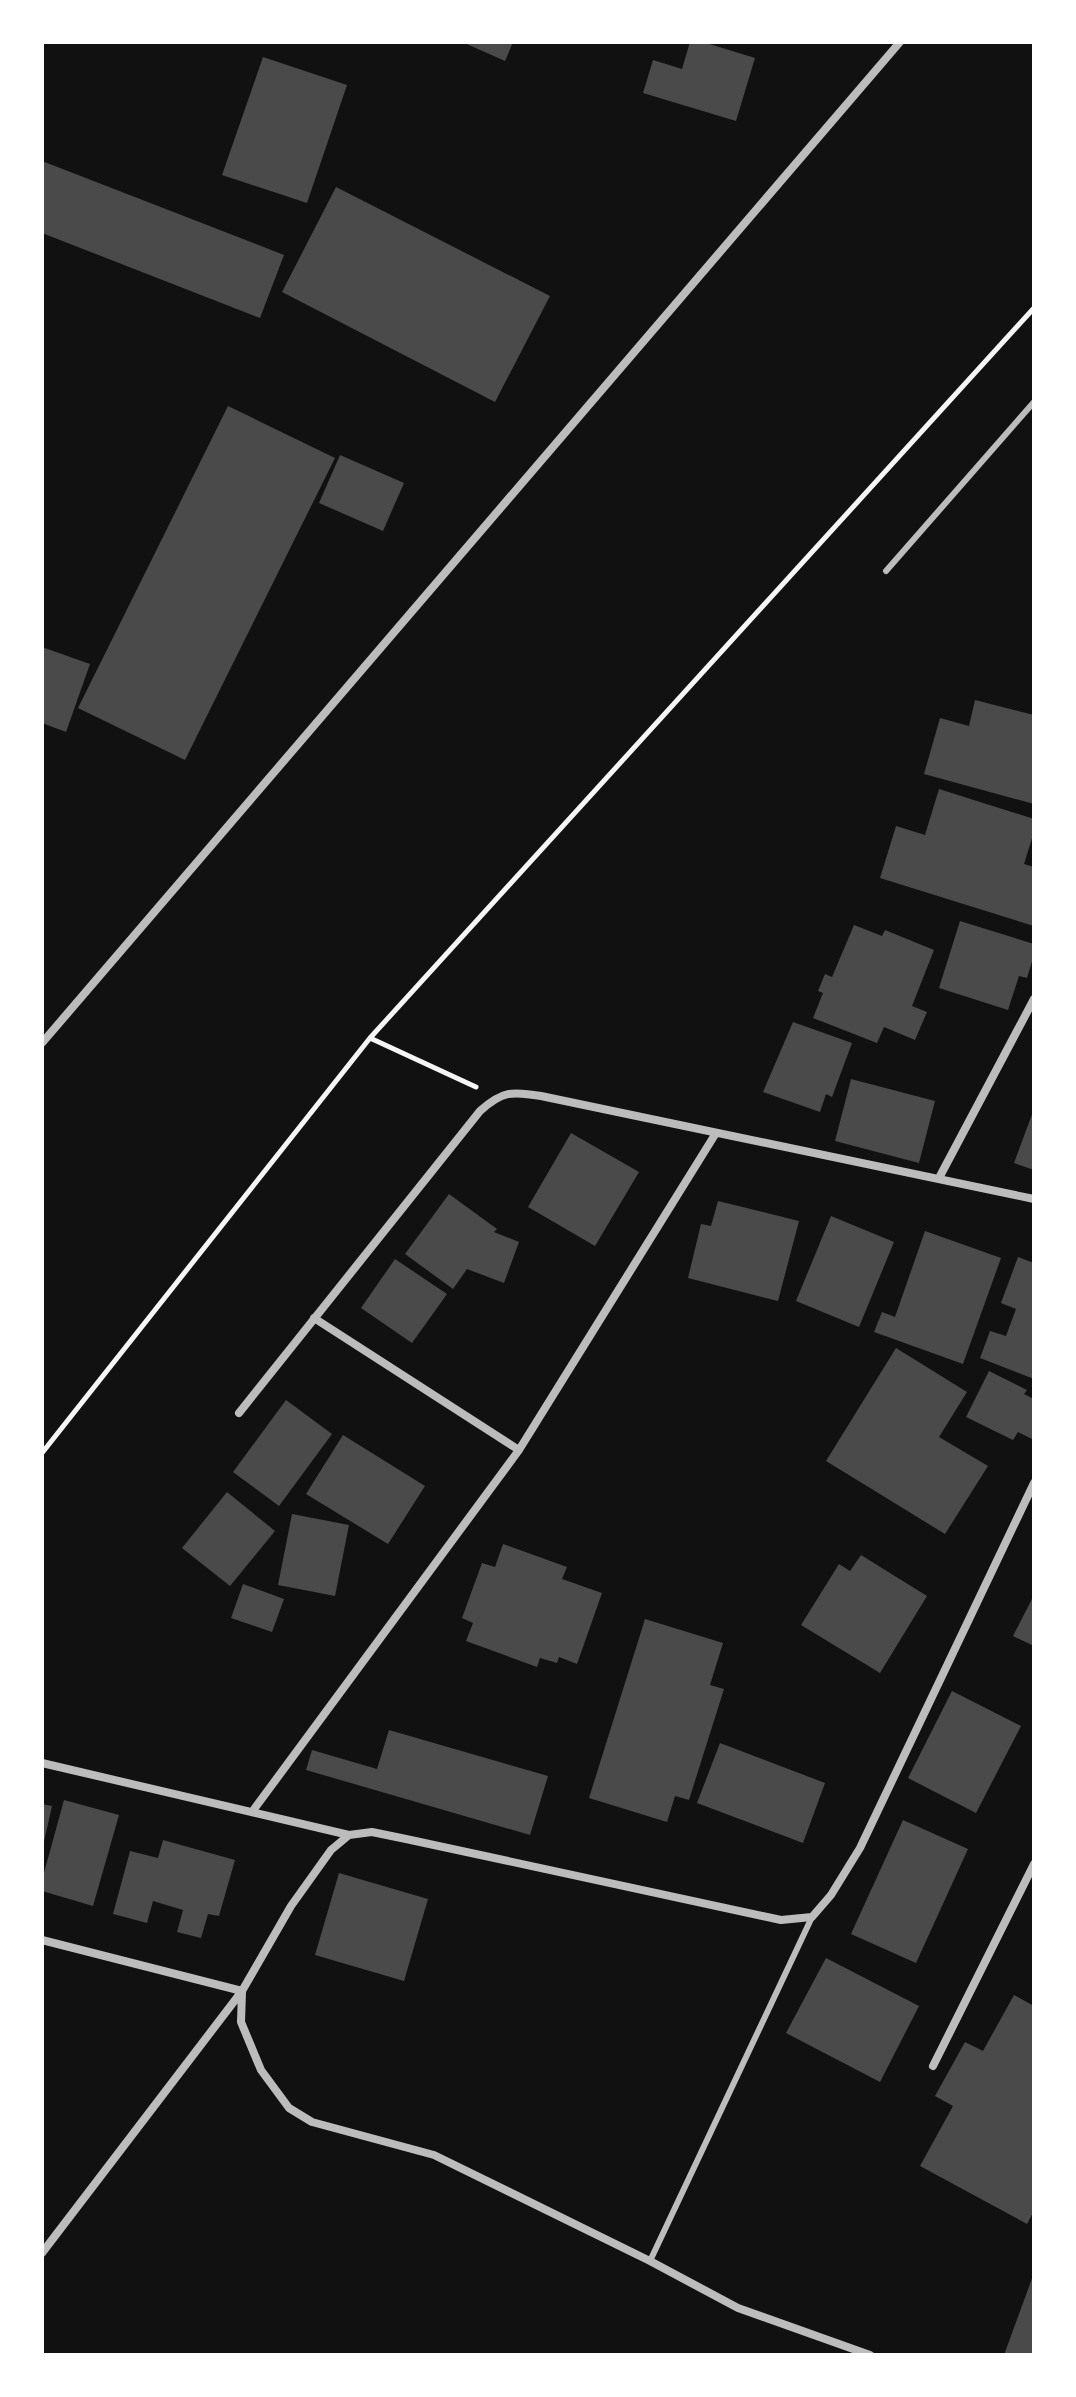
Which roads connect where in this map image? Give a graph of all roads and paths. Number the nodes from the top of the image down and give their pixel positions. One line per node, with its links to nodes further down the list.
1 (900, 42): 7 (street)
2 (1034, 308): 6 (path)
3 (1034, 402): 4 (lane)
4 (886, 571)
5 (1034, 999): 10 (street)
6 (370, 1038): 8 (path); 15 (path)
7 (42, 1043)
8 (493, 1099): 9 (street); 12 (street)
9 (716, 1133): 10 (street); 14 (street)
10 (939, 1178): 11 (street)
11 (1034, 1199)
12 (314, 1318): 13 (street); 14 (street)
13 (239, 1413)
14 (519, 1450): 18 (street)
15 (42, 1453)
16 (1034, 1483): 21 (street)
17 (42, 1763): 18 (street)
18 (252, 1812): 19 (street)
19 (349, 1835): 21 (street); 23 (street)
20 (1034, 1864): 24 (street)
21 (812, 1917): 26 (lane)
22 (42, 1940): 23 (street)
23 (242, 1991): 25 (street); 26 (street)
24 (933, 2066)
25 (42, 2253)
26 (650, 2261): 27 (street)
27 (870, 2355)

